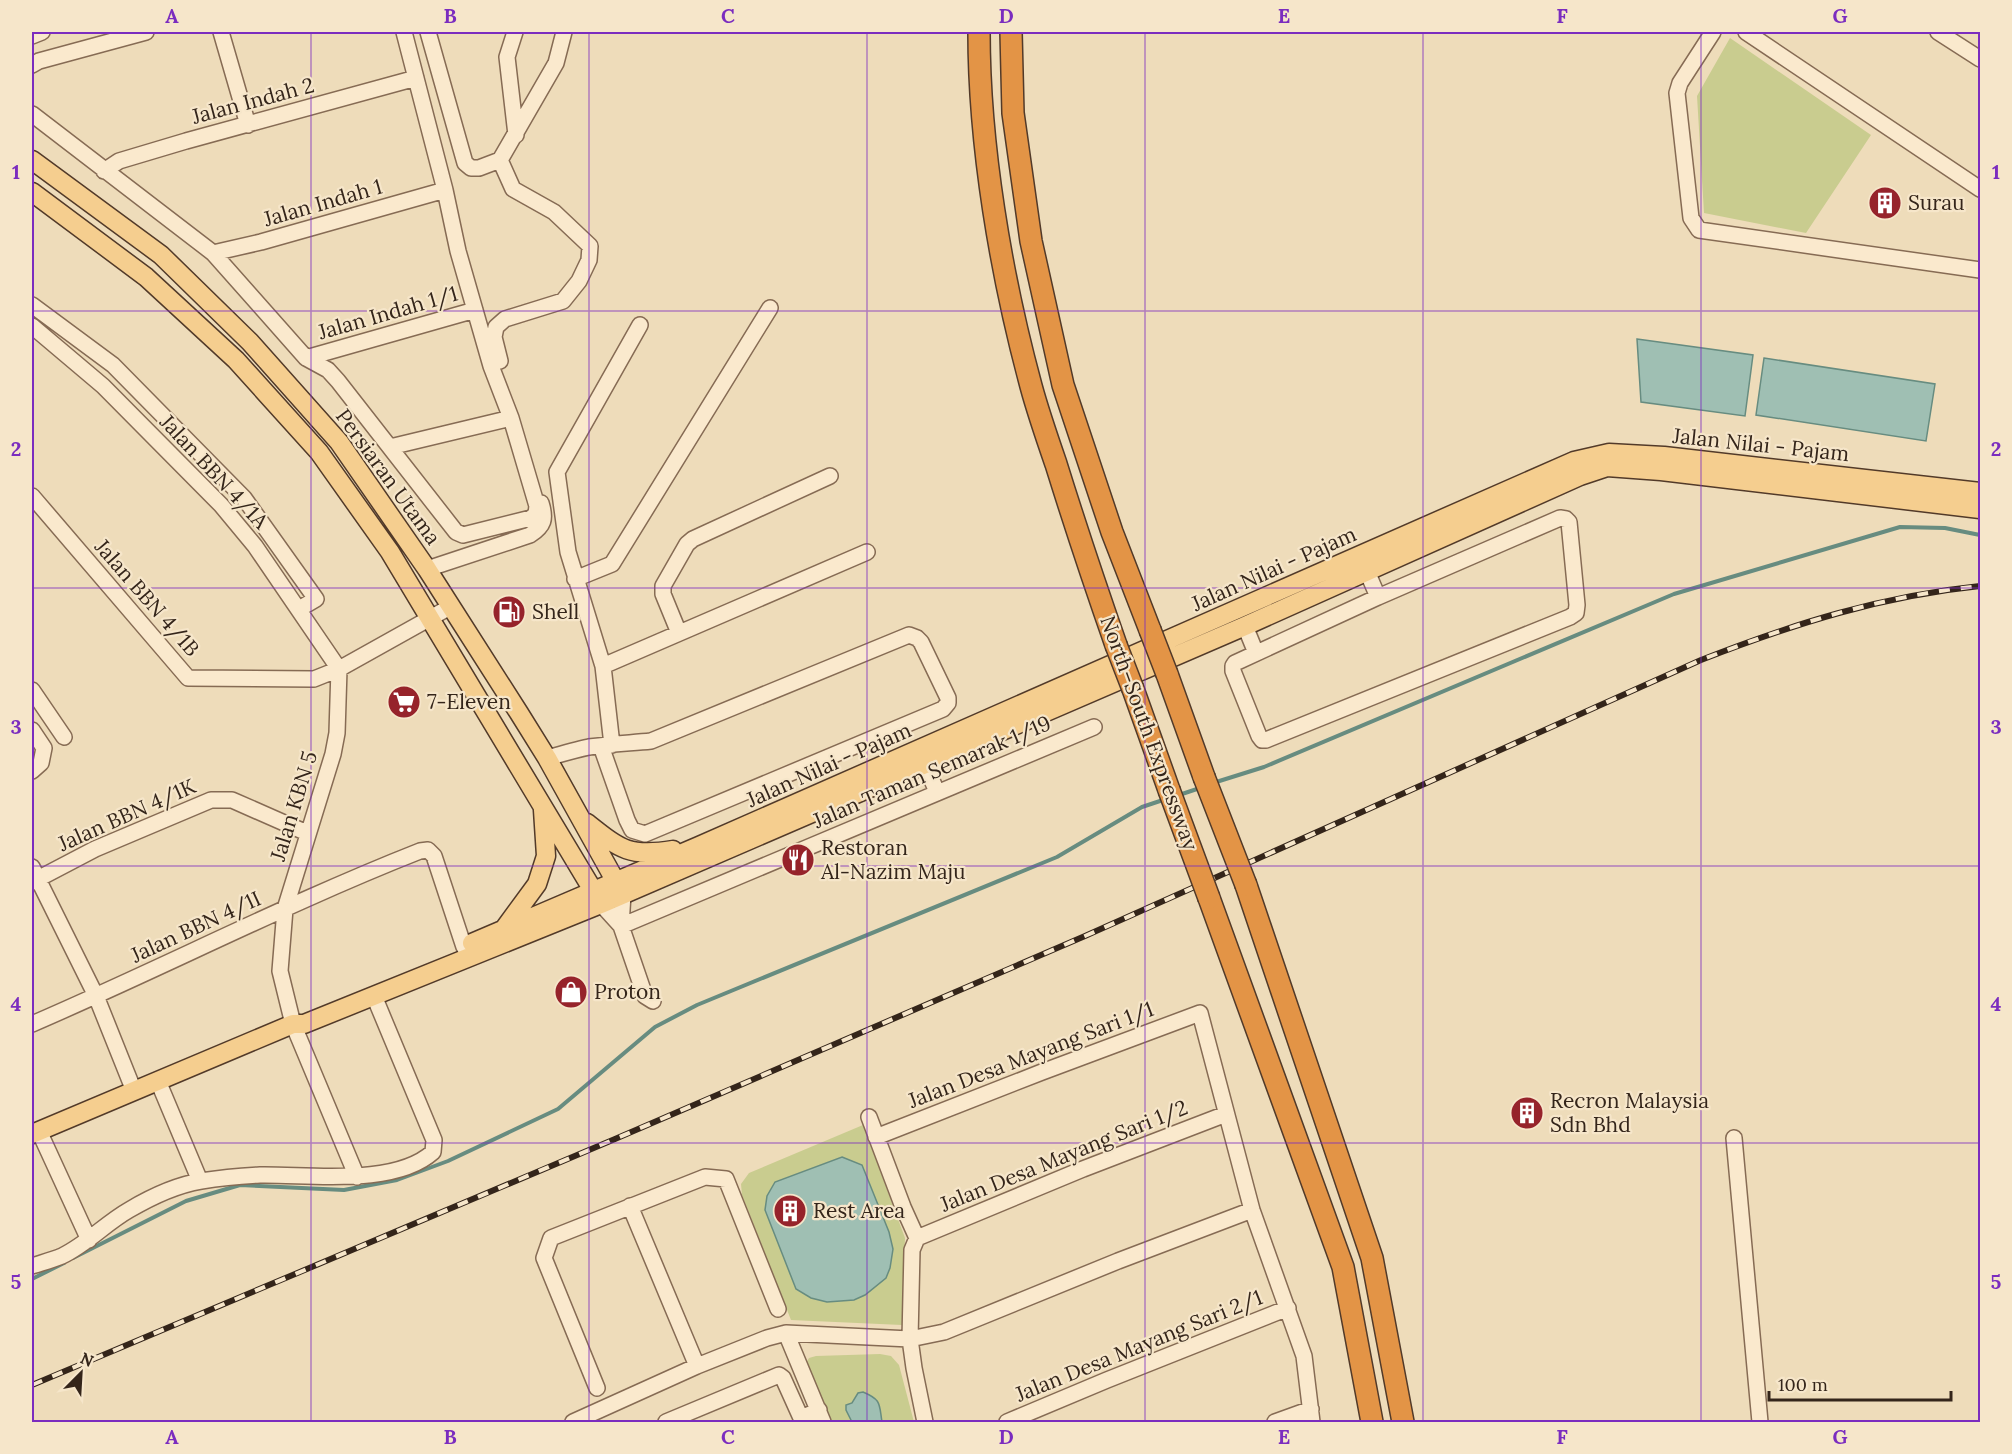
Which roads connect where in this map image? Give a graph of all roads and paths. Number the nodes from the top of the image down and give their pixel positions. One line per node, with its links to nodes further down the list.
1 (42, 32): 13 (street)
2 (146, 32): 15 (street)
3 (222, 32): 18 (street)
4 (404, 32): 16 (street)
5 (428, 32): 21 (street)
6 (515, 32): 19 (street)
7 (564, 32): 19 (street)
8 (979, 32): 107 (highway, North–South Expressway, bridge)
9 (1011, 32): 108 (highway, North–South Expressway, bridge)
10 (1713, 32): 27 (street)
11 (1746, 32): 23 (street)
12 (1938, 32): 14 (street)
13 (32, 36)
14 (1980, 59)
15 (35, 63)
16 (416, 78): 18 (street, Jalan Indah 2); 24 (street)
17 (32, 114): 22 (street, Jalan Indah 1/1)
18 (248, 125): 22 (street, Jalan Indah 2)
19 (516, 135): 21 (street)
20 (32, 160): 44 (main road, Persiaran Utama)
21 (500, 160): 44 (street)
22 (104, 171): 26 (street, Jalan Indah 1/1)
23 (1980, 189)
24 (445, 190): 26 (street, Jalan Indah 1); 30 (street)
25 (32, 192): 49 (main road, Persiaran Utama)
26 (213, 252): 33 (street, Jalan Indah 1/1)
27 (1980, 270)
28 (32, 305): 36 (street)
29 (770, 308): 45 (street)
30 (475, 310): 33 (street, Jalan Indah 1/1); 34 (street)
31 (640, 325): 45 (street)
32 (32, 326): 37 (street, Jalan BBN 4/1A)
33 (306, 358): 35 (street)
34 (512, 418): 35 (street); 35 (street)
35 (390, 447)
36 (202, 456): 37 (street); 48 (street)
37 (188, 470): 48 (street, Jalan BBN 4/1A)
38 (830, 476): 51 (street)
39 (1980, 492): 43 (main road, Jalan Nilai - Pajam)
40 (32, 496): 54 (street, Jalan BBN 4/1B)
41 (1980, 509): 43 (main road, Jalan Nilai - Pajam)
42 (867, 552): 51 (street)
43 (1363, 563): 46 (street); 50 (main road, Jalan Nilai - Pajam); 67 (main road, Jalan Nilai - Pajam)
44 (427, 569): 47 (main road, Persiaran Utama)
45 (575, 579): 53 (street)
46 (1378, 597): 52 (street); 52 (street)
47 (450, 607): 49 (street, Jalan BBN 4/1B); 60 (main road, Persiaran Utama)
48 (298, 609): 54 (street, Jalan BBN 4/1A)
49 (429, 619): 54 (street, Jalan BBN 4/1B); 64 (main road, Persiaran Utama)
50 (1245, 626): 52 (street); 61 (main road, Jalan Nilai - Pajam)
51 (680, 633): 53 (street)
52 (1256, 652)
53 (603, 666): 59 (street)
54 (339, 669): 66 (street, Jalan KBN 5)
55 (32, 690): 58 (street)
56 (1094, 727): 63 (street, Jalan Taman Semarak 1/19)
57 (32, 730): 62 (street)
58 (64, 737)
59 (607, 746): 59 (street); 60 (street)
60 (547, 758): 65 (main road, Persiaran Utama)
61 (925, 764): 63 (street); 69 (main road, Jalan Nilai - Pajam)
62 (32, 771)
63 (937, 792): 72 (street, Jalan Taman Semarak 1/19)
64 (542, 806): 70 (main road, Persiaran Utama); 73 (main road)
65 (581, 818): 67 (main road); 69 (main road, Persiaran Utama)
66 (307, 832): 68 (street, Jalan BBN 4/1K); 71 (street, Jalan KBN 5)
67 (699, 846): 69 (main road, Jalan Nilai - Pajam)
68 (34, 876): 75 (street)
69 (620, 888): 70 (main road); 72 (street)
70 (598, 898): 72 (street); 73 (main road); 76 (main road)
71 (285, 909): 74 (street, Jalan BBN 4/1I); 75 (street, Jalan BBN 4/1I); 79 (street, Jalan KBN 5)
72 (621, 926): 77 (street)
73 (502, 931): 74 (main road)
74 (464, 947): 79 (main road)
75 (96, 996): 78 (street, Jalan BBN 4/1I); 81 (street)
76 (374, 996): 79 (main road); 87 (street)
77 (653, 1001)
78 (32, 1024)
79 (293, 1024): 80 (main road); 87 (street, Jalan KBN 5)
80 (158, 1081): 81 (main road); 88 (street)
81 (134, 1091): 84 (main road)
82 (1226, 1114): 85 (street, Jalan Desa Mayang Sari 1/1); 90 (street); 91 (street, Jalan Desa Mayang Sari 1/2)
83 (869, 1117): 85 (street)
84 (35, 1133): 92 (street)
85 (876, 1137): 91 (street)
86 (1734, 1138): 109 (street)
87 (357, 1177): 88 (street)
88 (200, 1181): 92 (street)
89 (630, 1206): 95 (street); 98 (street); 99 (street)
90 (1252, 1210): 94 (street); 97 (street)
91 (917, 1238): 97 (street)
92 (88, 1240): 93 (street)
93 (32, 1266)
94 (1288, 1308): 101 (street); 105 (street, Jalan Desa Mayang Sari 2/1)
95 (778, 1309)
96 (786, 1334): 97 (street); 98 (street); 100 (street)
97 (910, 1339): 104 (street)
98 (697, 1366): 102 (street)
99 (597, 1388)
100 (821, 1416): 103 (street)
101 (1312, 1416): 106 (street)
102 (573, 1422)
103 (666, 1422)
104 (925, 1422)
105 (1007, 1422)
106 (1275, 1422)
107 (1372, 1422)
108 (1403, 1422)
109 (1760, 1422)

